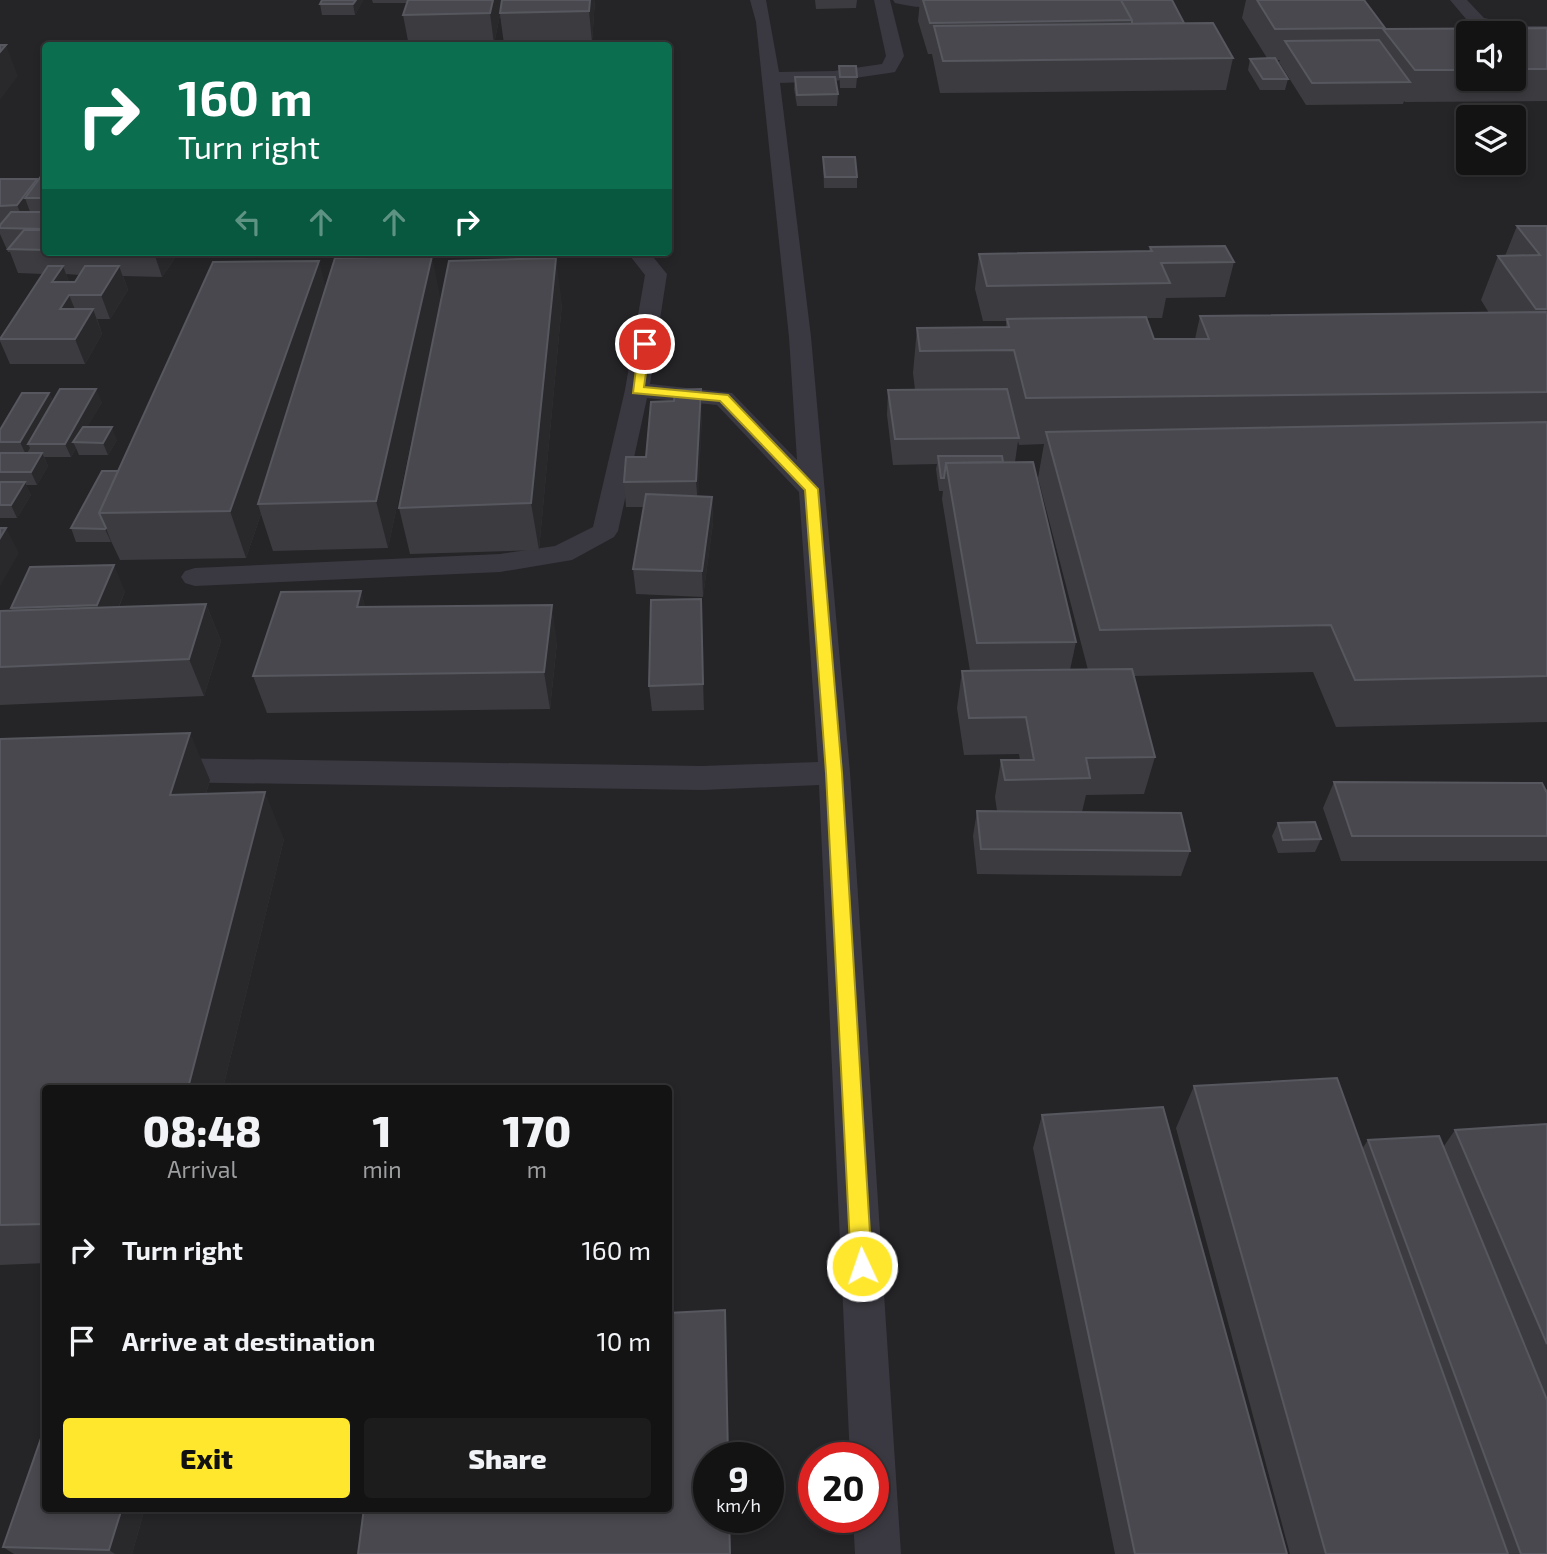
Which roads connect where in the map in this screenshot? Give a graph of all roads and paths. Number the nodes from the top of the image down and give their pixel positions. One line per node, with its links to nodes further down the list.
1 (758, 0): 7 (lane)
2 (882, 0): 7 (lane)
3 (901, 0): 4 (lane)
4 (948, 0)
5 (1458, 0): 6 (lane)
6 (1547, 30)
7 (768, 78): 10 (lane)
8 (642, 256): 9 (lane)
9 (637, 390): 10 (lane); 11 (lane)
10 (811, 489): 13 (lane)
11 (195, 577)
12 (138, 770): 13 (lane)
13 (834, 773): 14 (lane)
14 (872, 1442)
15 (877, 1533): 16 (lane)
16 (878, 1554)

